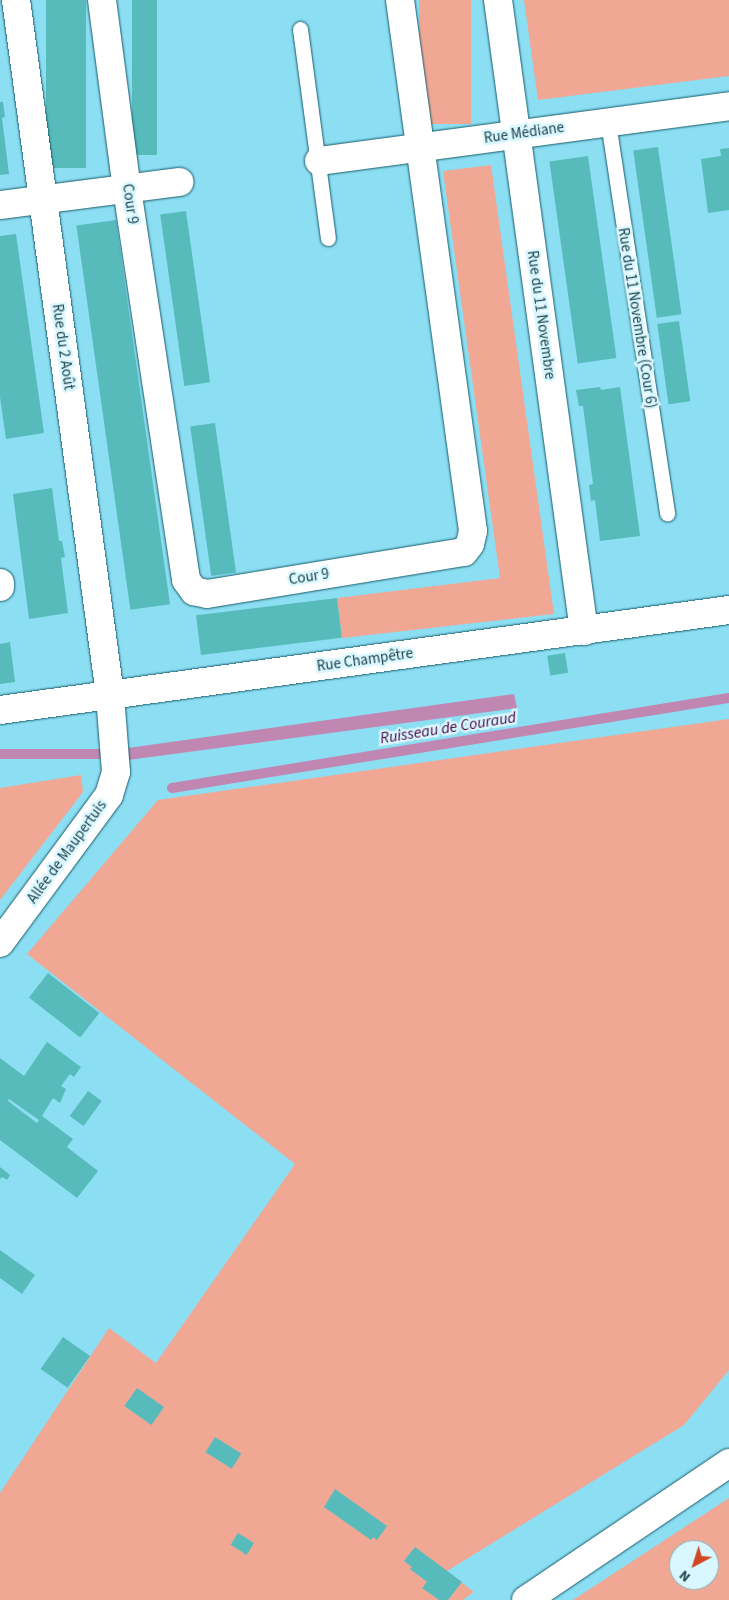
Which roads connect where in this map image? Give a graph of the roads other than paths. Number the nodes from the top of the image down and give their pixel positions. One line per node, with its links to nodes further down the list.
1 (16, 0): 13 (street, Rue du 2 Août)
2 (102, 0): 12 (street, Cour 9)
3 (400, 0): 9 (street, Cour 9)
4 (498, 0): 8 (street, Rue du 11 Novembre)
5 (300, 29): 10 (lane)
6 (729, 106): 7 (street, Rue Médiane)
7 (608, 122): 8 (street, Rue Médiane); 16 (lane, Rue du 11 Novembre (Cour 6))
8 (516, 134): 9 (street, Rue Médiane); 20 (street, Rue du 11 Novembre)
9 (420, 147): 10 (street, Rue Médiane); 12 (street, Cour 9)
10 (318, 161): 15 (lane)
11 (180, 182): 12 (street)
12 (127, 189): 13 (street)
13 (43, 200): 14 (street); 21 (street, Rue du 2 Août)
14 (0, 205)
15 (328, 238)
16 (667, 514)
17 (0, 583): 18 (street)
18 (0, 588)
19 (729, 610): 20 (street, Rue Champêtre)
20 (584, 631): 21 (street, Rue Champêtre)
21 (110, 695): 22 (street, Rue Champêtre); 23 (street, Allée de Maupertuis)
22 (0, 710)
23 (0, 942)
24 (729, 1463): 25 (street)
25 (526, 1600)

